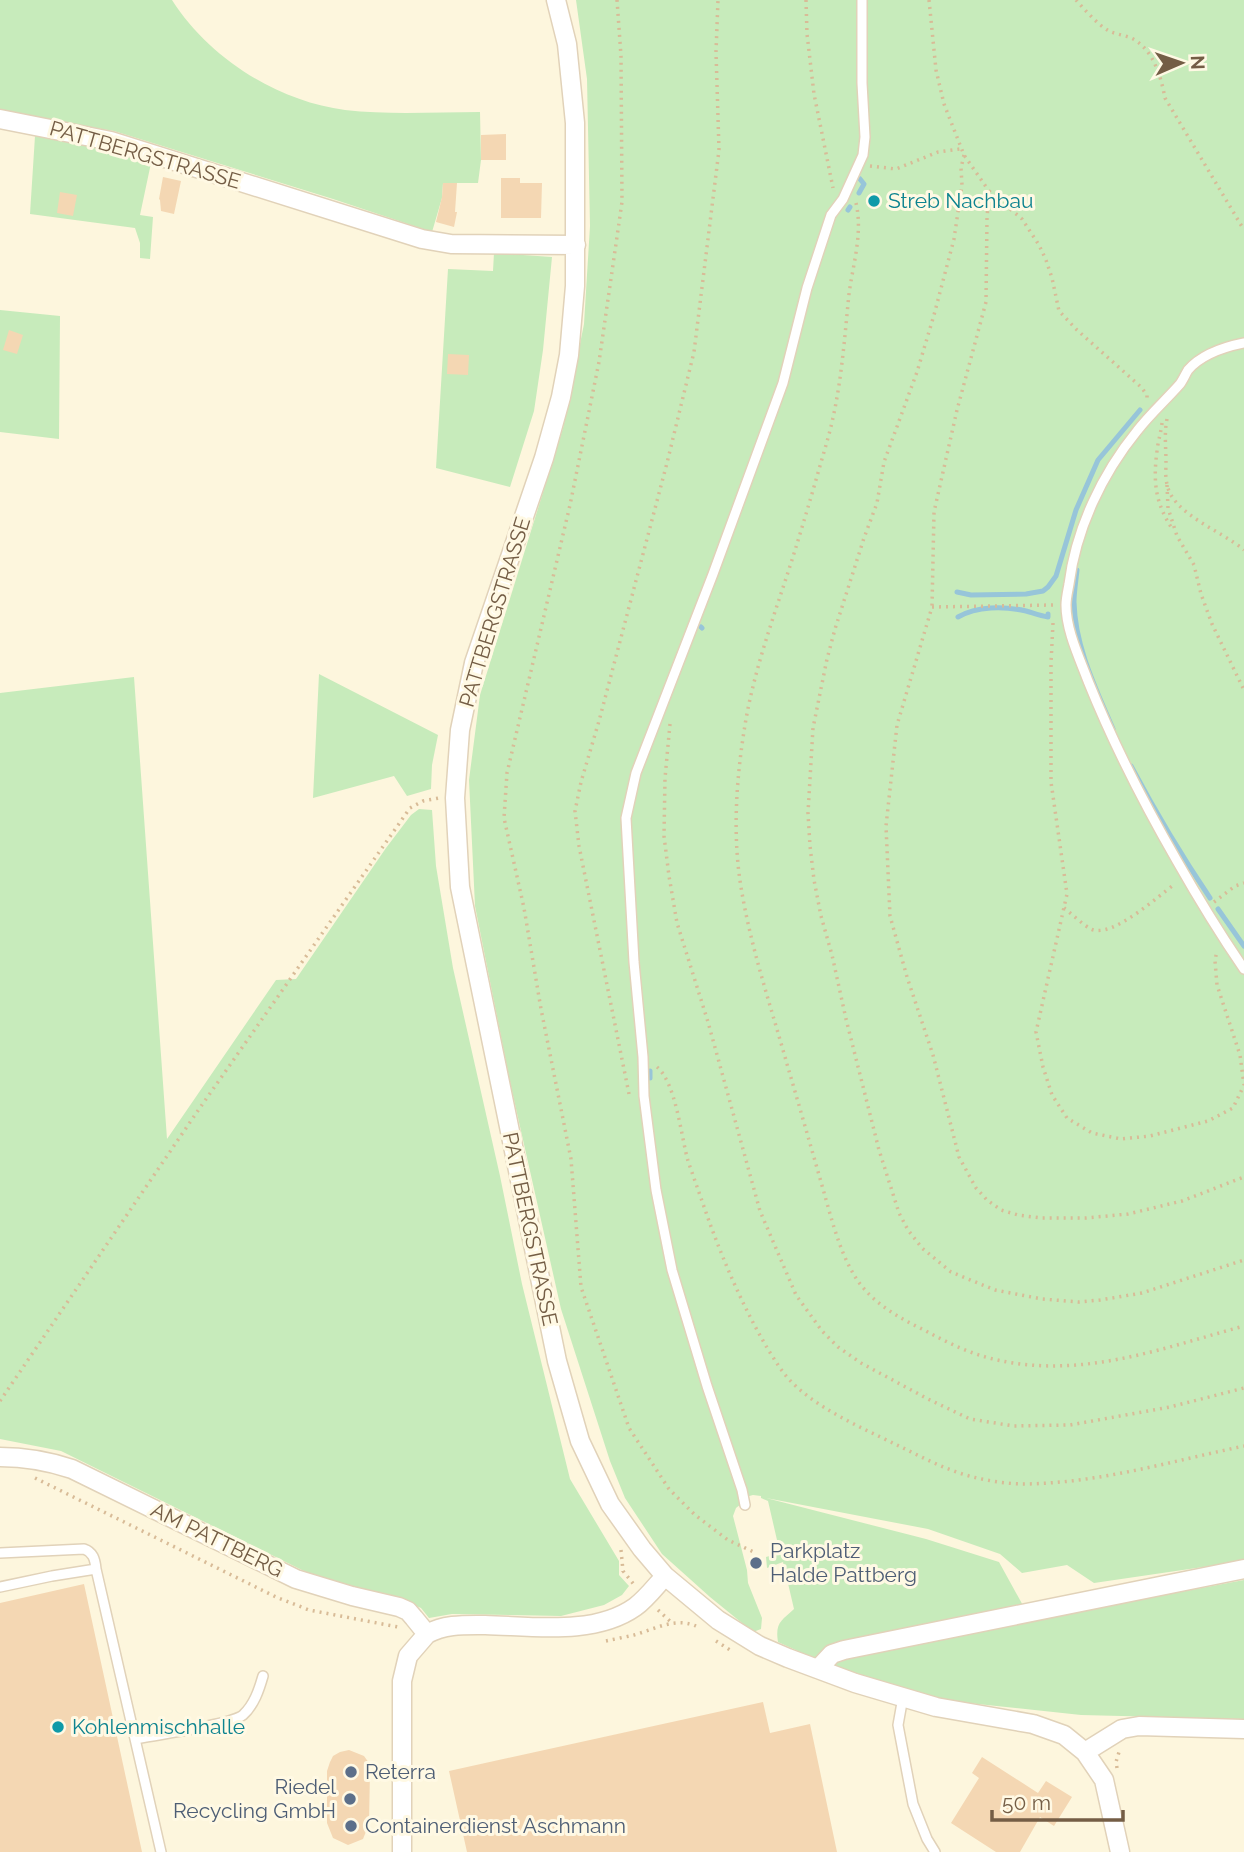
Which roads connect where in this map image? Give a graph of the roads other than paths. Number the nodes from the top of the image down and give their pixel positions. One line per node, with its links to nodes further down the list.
1 (556, 0): 4 (street, PATTBERGSTRASSE)
2 (862, 0): 8 (lane)
3 (0, 119): 4 (street, PATTBERGSTRASSE)
4 (576, 245): 12 (street, PATTBERGSTRASSE)
5 (1244, 343): 6 (lane)
6 (1244, 969)
7 (0, 1457): 14 (street, AM PATTBERG)
8 (745, 1506)
9 (0, 1553): 10 (lane)
10 (96, 1569): 13 (lane); 19 (lane)
11 (1244, 1569): 15 (street)
12 (665, 1576): 14 (street); 15 (street, PATTBERGSTRASSE)
13 (0, 1587)
14 (424, 1637): 22 (street)
15 (818, 1669): 17 (street, PATTBERGSTRASSE)
16 (262, 1676): 19 (lane)
17 (903, 1698): 20 (street, PATTBERGSTRASSE); 23 (lane)
18 (1244, 1729): 20 (street)
19 (135, 1739): 21 (lane)
20 (1085, 1752): 24 (street)
21 (161, 1852)
22 (402, 1852)
23 (935, 1852)
24 (1120, 1852)

